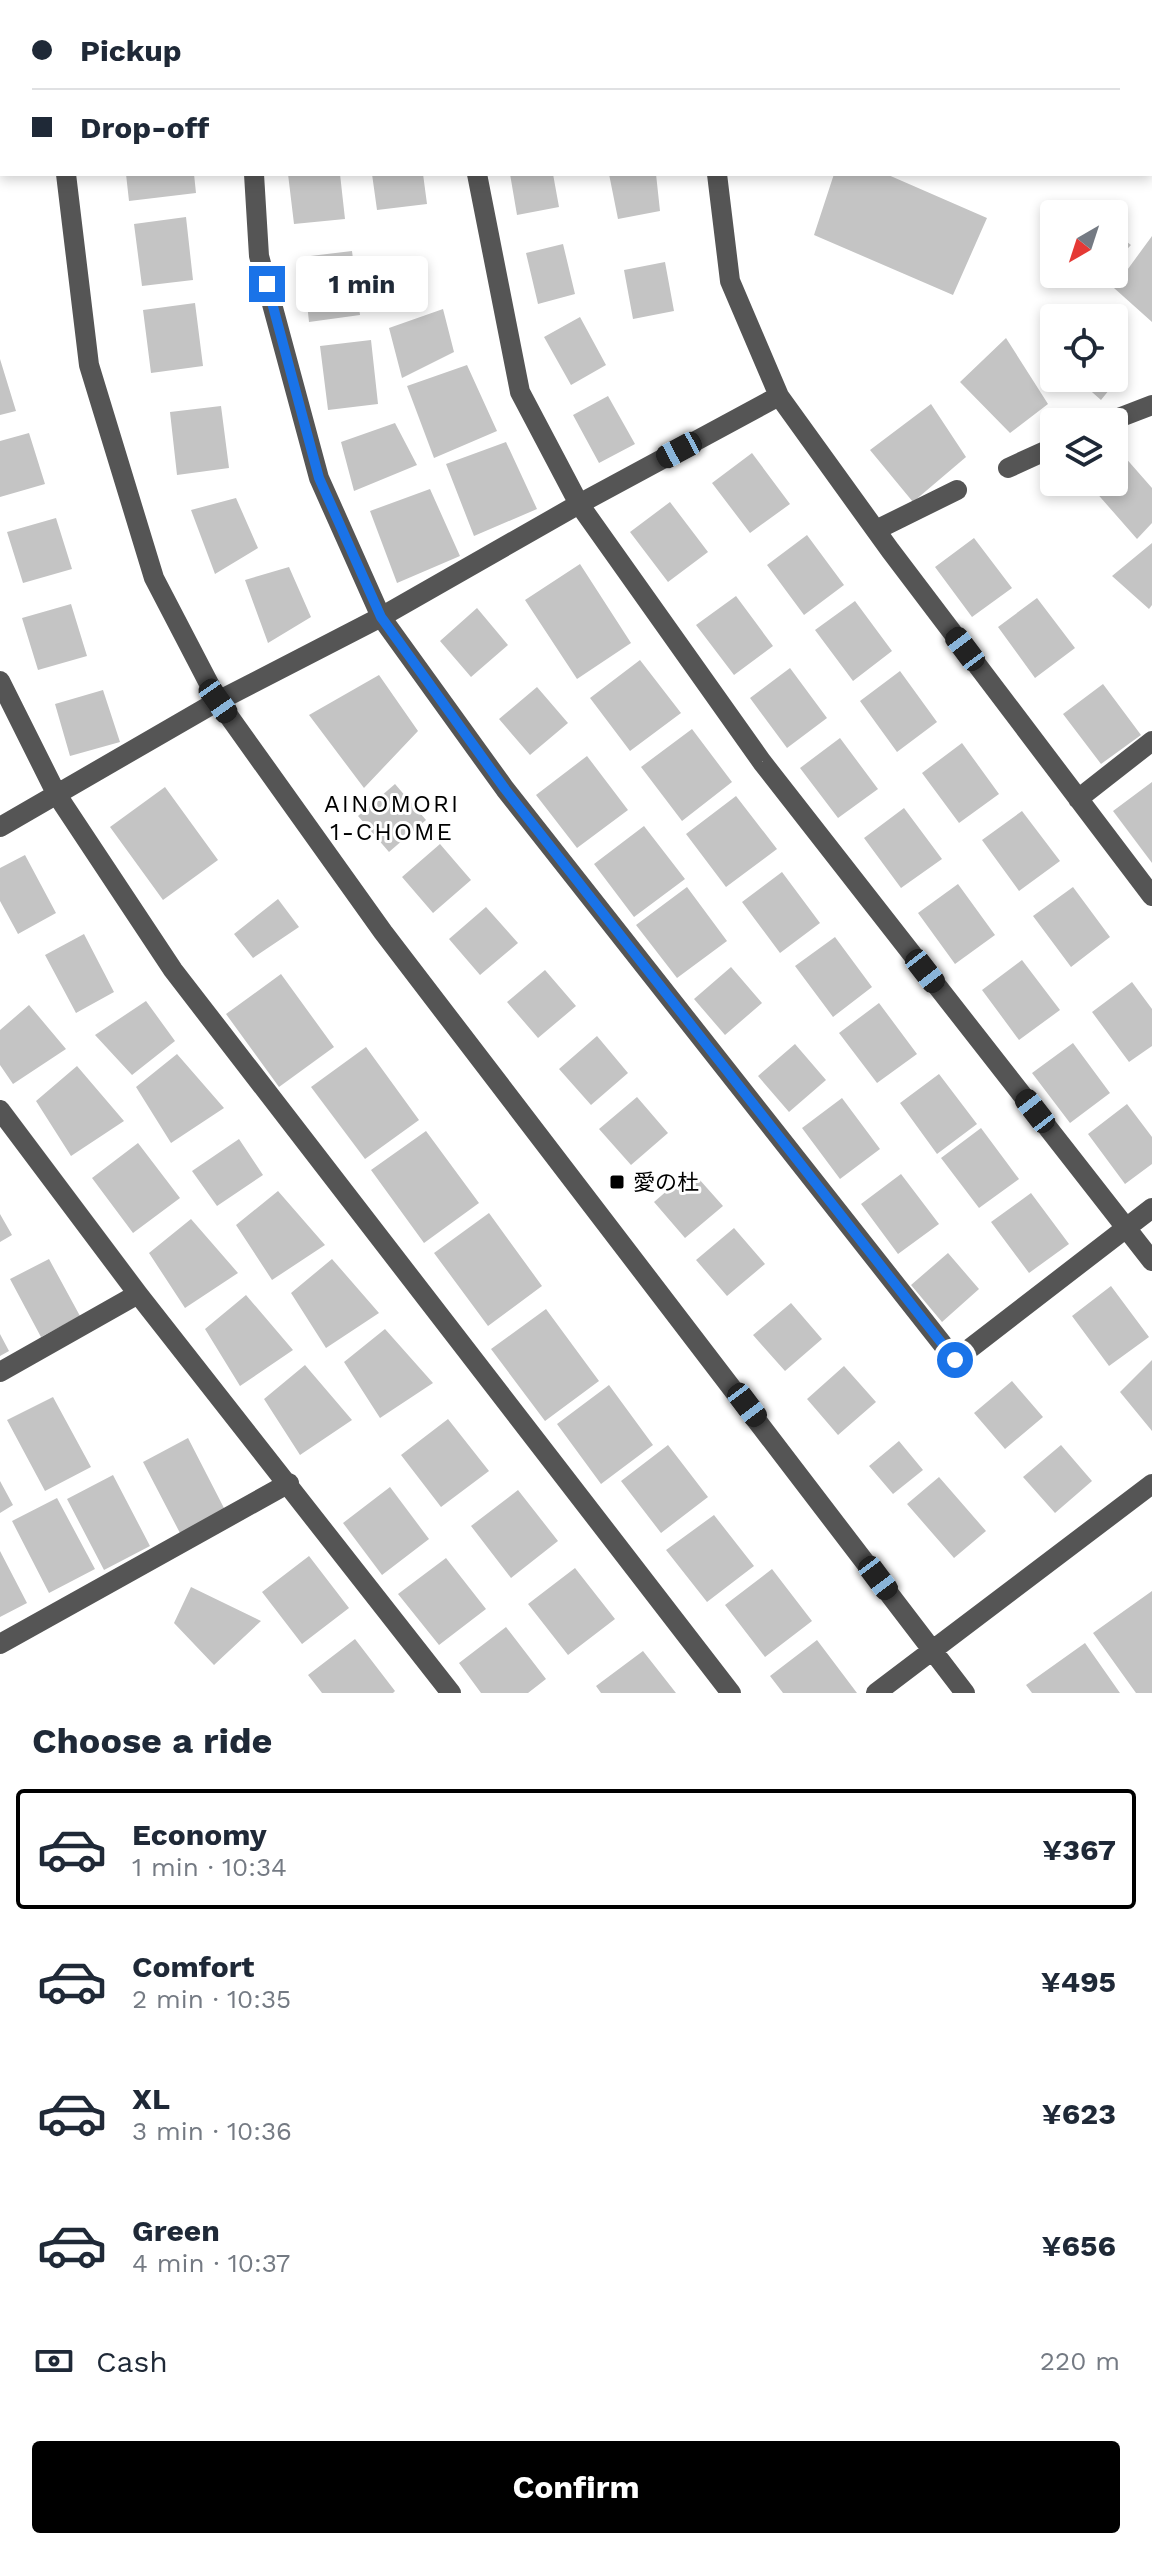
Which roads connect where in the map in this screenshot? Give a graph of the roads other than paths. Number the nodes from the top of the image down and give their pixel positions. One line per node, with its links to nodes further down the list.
1 (66, 176): 15 (street)
2 (254, 176): 13 (street)
3 (477, 176): 11 (street)
4 (717, 176): 5 (street)
5 (779, 396): 11 (street); 12 (street)
6 (1152, 405): 7 (street)
7 (1128, 414)
8 (1040, 453): 9 (street)
9 (1008, 468)
10 (957, 490): 12 (street)
11 (579, 504): 13 (street); 23 (street)
12 (876, 530): 18 (street)
13 (381, 617): 15 (street); 23 (street)
14 (0, 681): 17 (street)
15 (218, 701): 17 (street); 30 (street)
16 (1152, 741): 18 (street)
17 (57, 795): 19 (street); 32 (street)
18 (1078, 799): 20 (street)
19 (0, 827)
20 (1152, 896)
21 (0, 1110): 25 (street)
22 (1152, 1208): 23 (street)
23 (1127, 1227): 24 (street)
24 (1152, 1261)
25 (138, 1294): 26 (street); 27 (street)
26 (0, 1372)
27 (289, 1483): 29 (street); 31 (street)
28 (1152, 1484): 30 (street)
29 (0, 1644)
30 (934, 1651): 33 (street); 34 (street)
31 (451, 1693)
32 (731, 1693)
33 (876, 1693)
34 (965, 1693)

